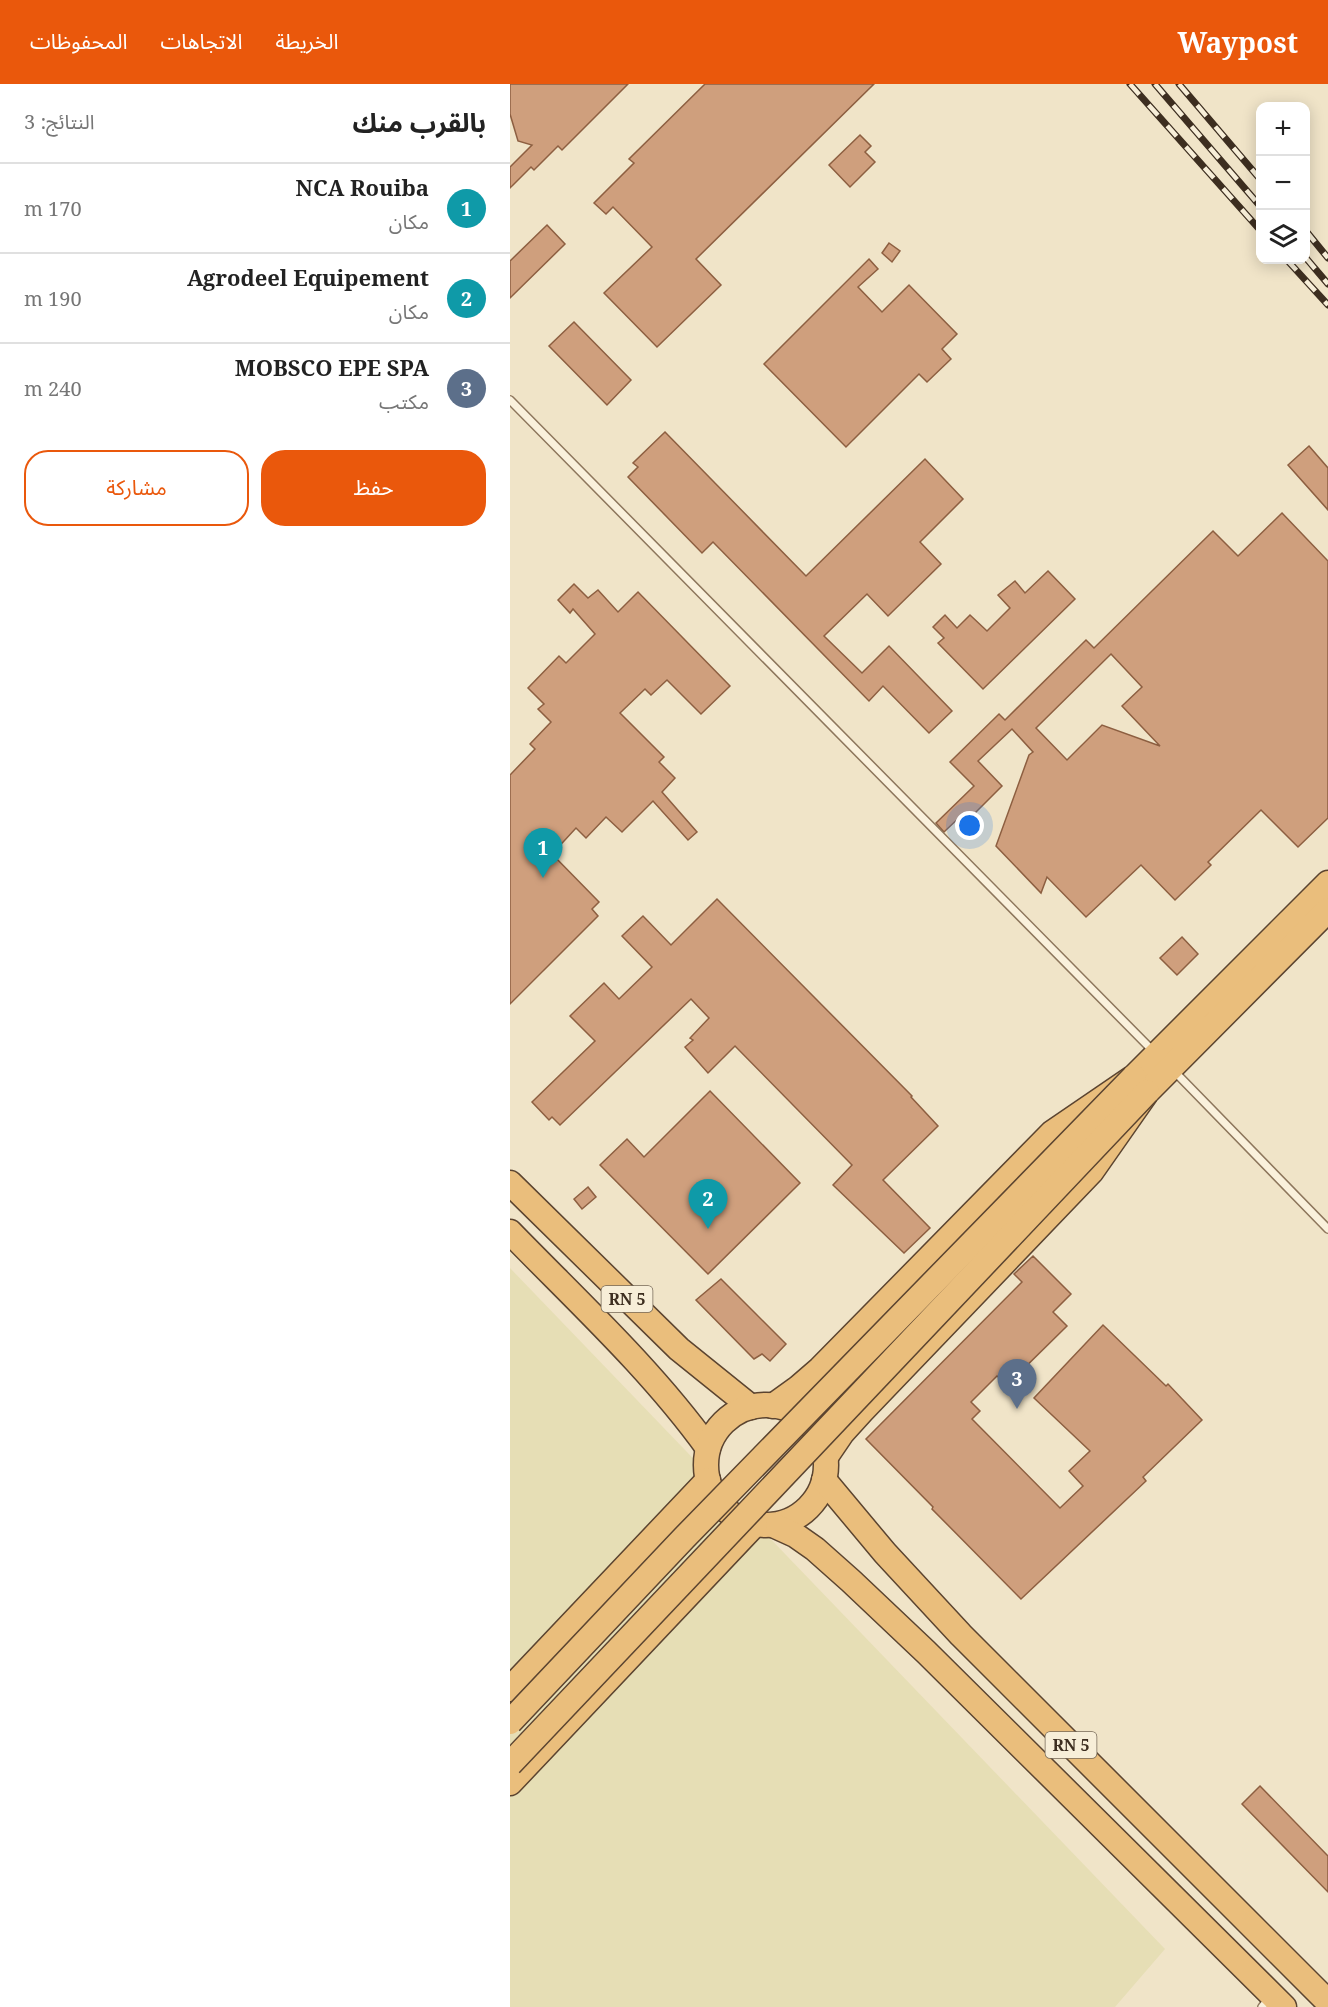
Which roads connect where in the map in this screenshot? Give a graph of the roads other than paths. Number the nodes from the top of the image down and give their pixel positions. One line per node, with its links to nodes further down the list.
1 (510, 400): 4 (lane)
2 (1328, 883): 4 (highway)
3 (1328, 910): 4 (highway)
4 (1164, 1061): 5 (highway); 7 (lane)
5 (1141, 1085): 9 (highway); 11 (highway); 15 (highway, bridge); 16 (highway, bridge)
6 (510, 1183): 9 (highway, RN 5)
7 (1328, 1228)
8 (510, 1233): 10 (highway, RN 5)
9 (762, 1407): 10 (highway); 11 (highway)
10 (708, 1448): 12 (highway)
11 (824, 1469): 13 (highway); 18 (highway, RN 5)
12 (708, 1480): 13 (highway); 14 (highway)
13 (764, 1524): 17 (highway); 19 (highway, RN 5)
14 (510, 1689)
15 (510, 1722)
16 (510, 1764)
17 (510, 1783)
18 (1328, 2002)
19 (1272, 2003)

